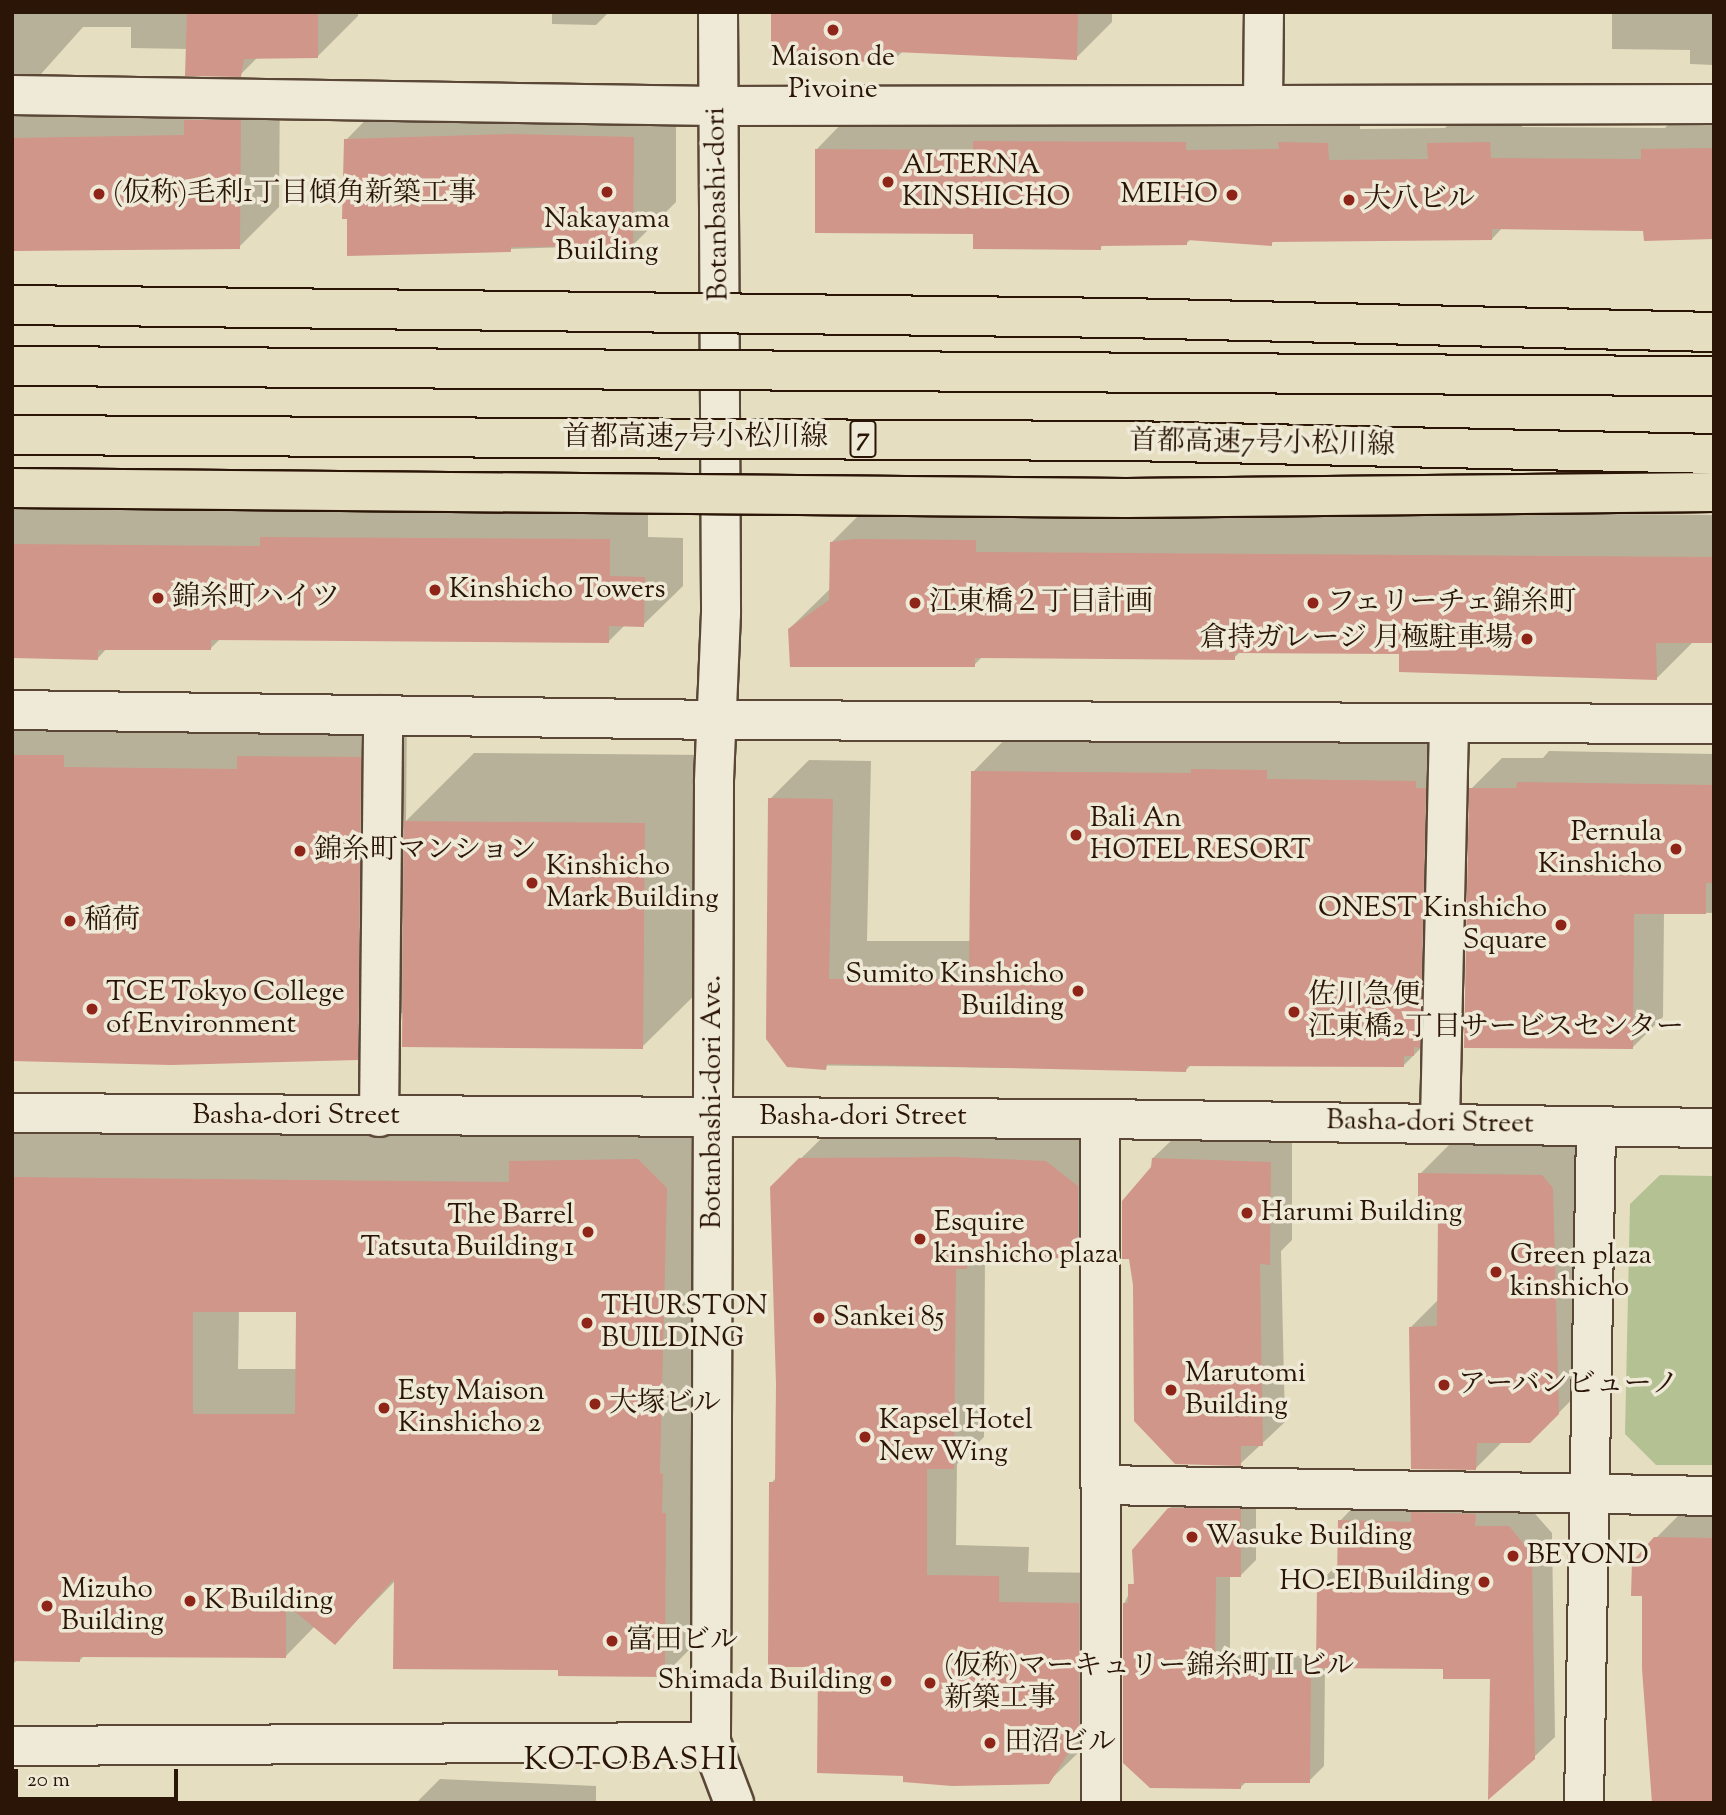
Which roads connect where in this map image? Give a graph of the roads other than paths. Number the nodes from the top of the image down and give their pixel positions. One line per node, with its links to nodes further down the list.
1 (718, 12): 6 (street, Botanbashi-dori)
2 (1264, 12): 4 (street)
3 (12, 95): 6 (street)
4 (1263, 103): 5 (street); 6 (street)
5 (1714, 104)
6 (716, 106): 17 (street, Botanbashi-dori Ave.)
7 (12, 305): 8 (highway, bridge)
8 (1714, 331)
9 (12, 366): 10 (highway, bridge)
10 (1714, 376)
11 (12, 435): 12 (highway, 首都高速7号小松川線 / 7, bridge)
12 (1714, 454)
13 (12, 488): 14 (highway, bridge)
14 (1714, 492)
15 (12, 710): 16 (street)
16 (383, 715): 17 (street); 21 (street)
17 (716, 720): 18 (street); 22 (street, Botanbashi-dori Ave.)
18 (1449, 723): 19 (street); 24 (street)
19 (1714, 724)
20 (12, 1113): 21 (street, Basha-dori Street)
21 (379, 1117): 22 (street, Basha-dori Street)
22 (714, 1117): 23 (street, Basha-dori Street); 30 (street, Botanbashi-dori Ave.)
23 (1100, 1119): 24 (street, Basha-dori Street); 27 (street)
24 (1440, 1122): 25 (street, Basha-dori Street)
25 (1596, 1127): 26 (street, Basha-dori Street); 28 (street)
26 (1714, 1128)
27 (1102, 1485): 28 (street); 33 (street)
28 (1590, 1495): 29 (street); 34 (street)
29 (1714, 1496)
30 (711, 1742): 31 (street); 32 (street, Botanbashi-dori Ave.)
31 (12, 1746)
32 (734, 1803)
33 (1101, 1803)
34 (1584, 1803)

